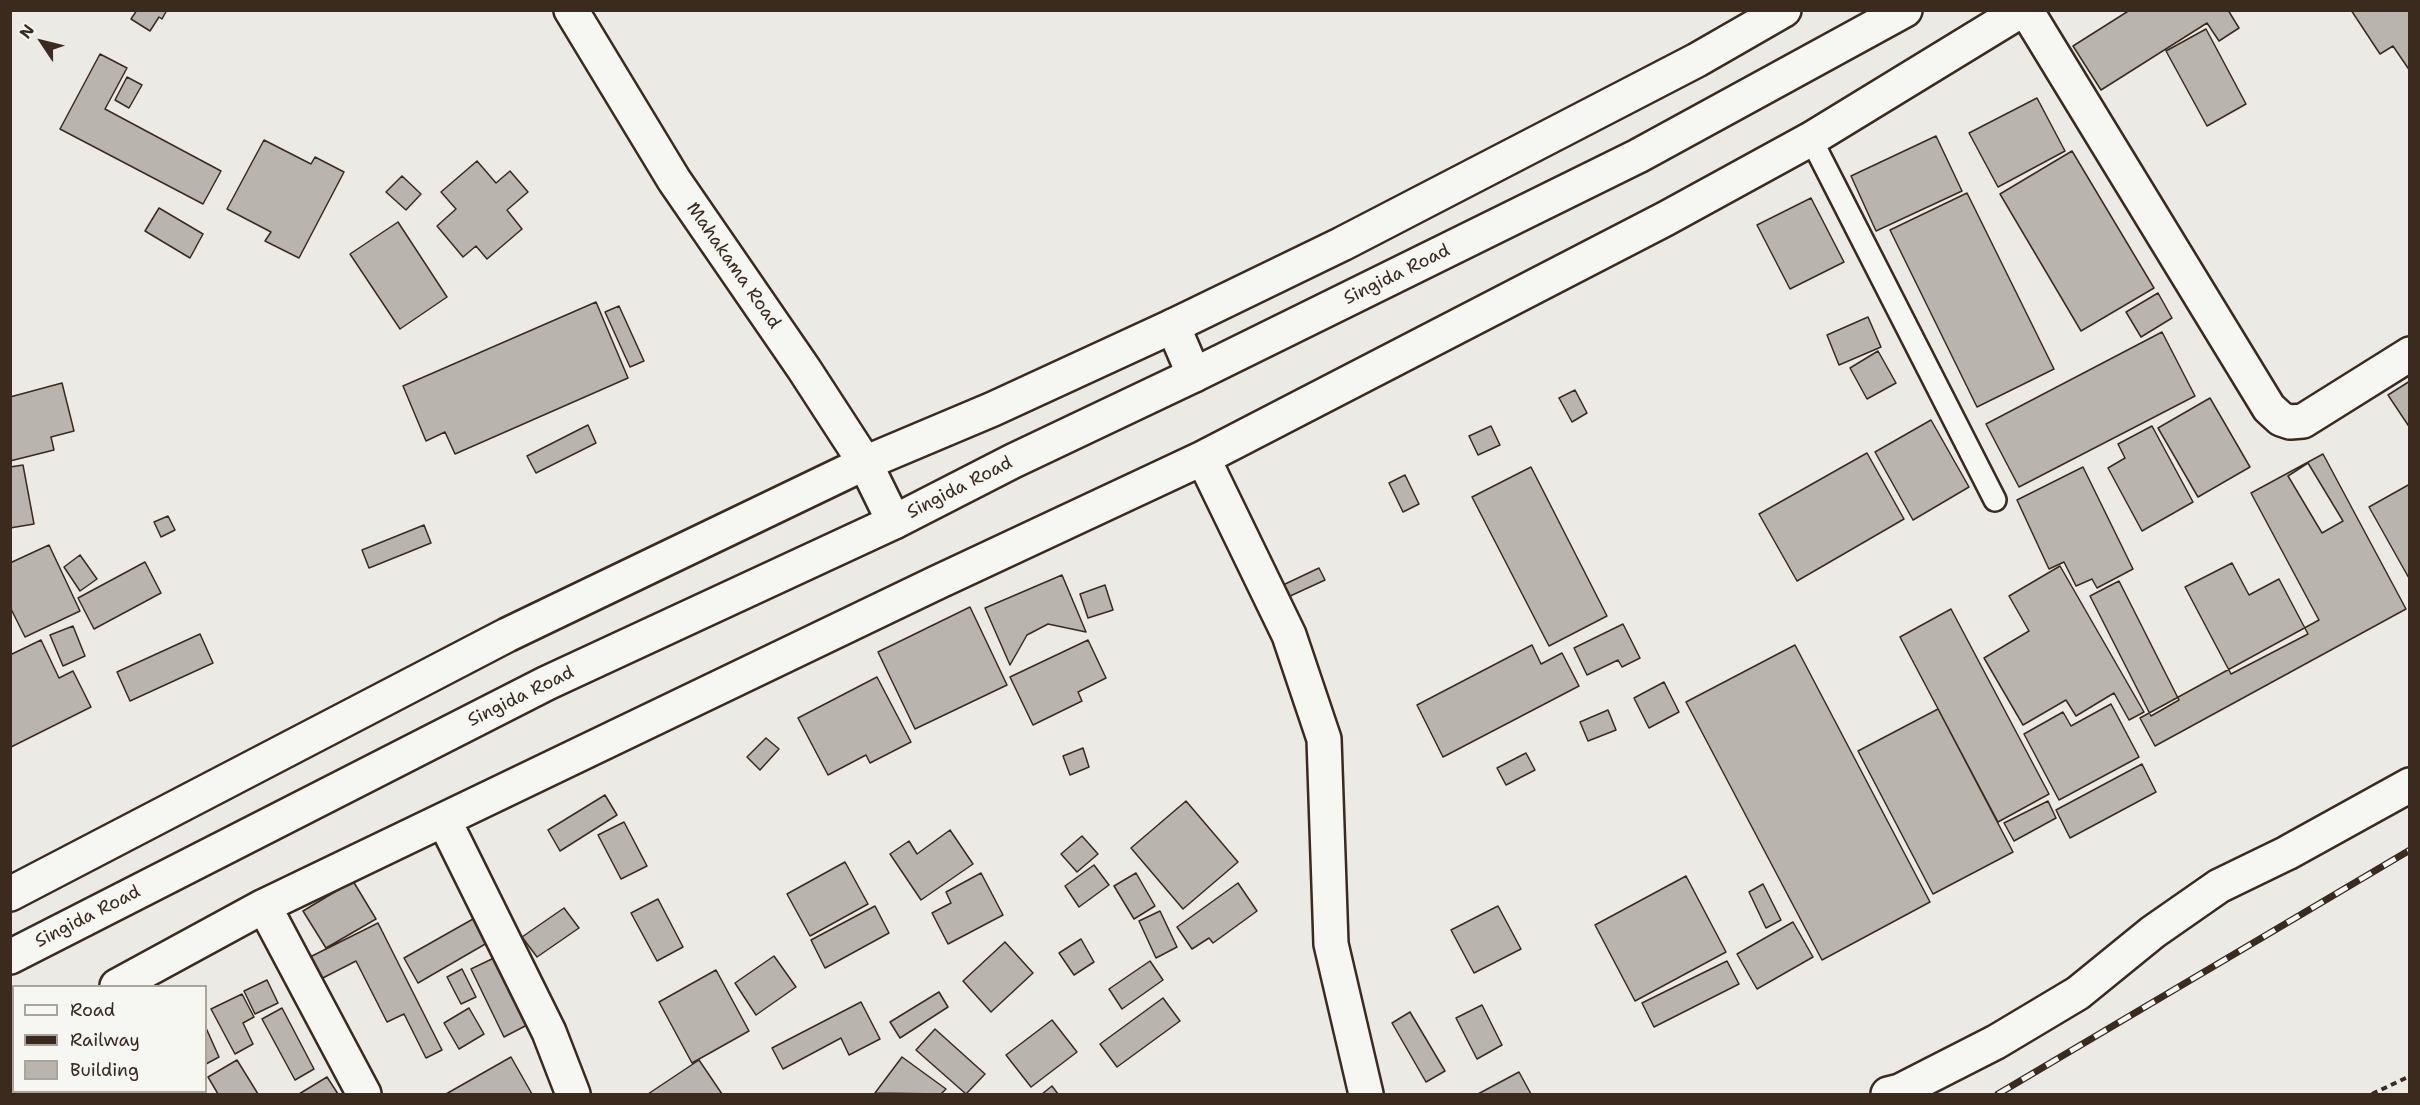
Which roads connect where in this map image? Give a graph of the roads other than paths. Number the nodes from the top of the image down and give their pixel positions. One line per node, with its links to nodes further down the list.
1 (572, 10): 10 (main road, Mahakama Road)
2 (1784, 10): 6 (main road)
3 (1905, 10): 8 (main road, Singida Road)
4 (2024, 10): 5 (main road); 7 (main road)
5 (1811, 139): 9 (main road); 11 (lane)
6 (1173, 326): 8 (main road); 10 (main road)
7 (2409, 354)
8 (1194, 375): 12 (main road, Singida Road)
9 (1203, 458): 14 (main road); 21 (main road)
10 (865, 463): 12 (main road, Mahakama Road); 15 (main road)
11 (1995, 500)
12 (894, 522): 17 (main road, Singida Road)
13 (2409, 785): 22 (main road)
14 (444, 820): 16 (main road); 20 (main road)
15 (10, 894)
16 (264, 906): 18 (main road); 19 (main road)
17 (10, 957)
18 (121, 985)
19 (364, 1095)
20 (573, 1095)
21 (1366, 1095)
22 (1888, 1095)

